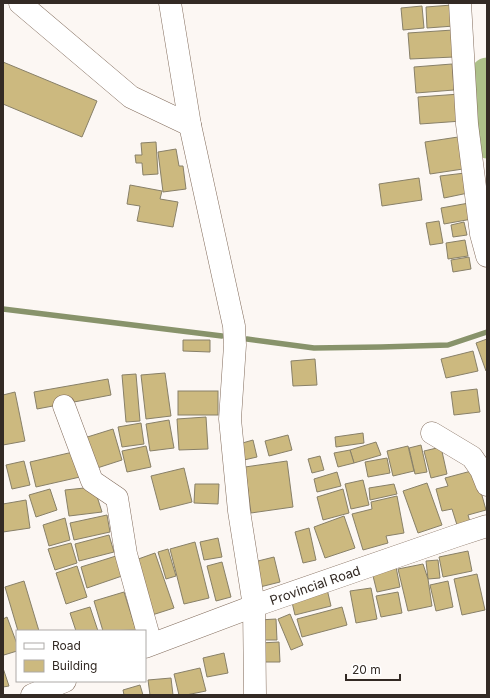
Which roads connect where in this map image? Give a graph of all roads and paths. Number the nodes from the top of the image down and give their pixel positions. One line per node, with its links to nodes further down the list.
1 (20, 3): 4 (street)
2 (170, 3): 4 (street)
3 (460, 3): 5 (street)
4 (190, 125): 10 (street)
5 (487, 256)
6 (64, 406): 11 (street)
7 (432, 433): 8 (street)
8 (487, 484)
9 (487, 526): 10 (street, Provincial Road)
10 (254, 606): 12 (street, Provincial Road); 15 (street)
11 (144, 630)
12 (148, 646)
13 (63, 682): 14 (street)
14 (32, 695)
15 (256, 695)

